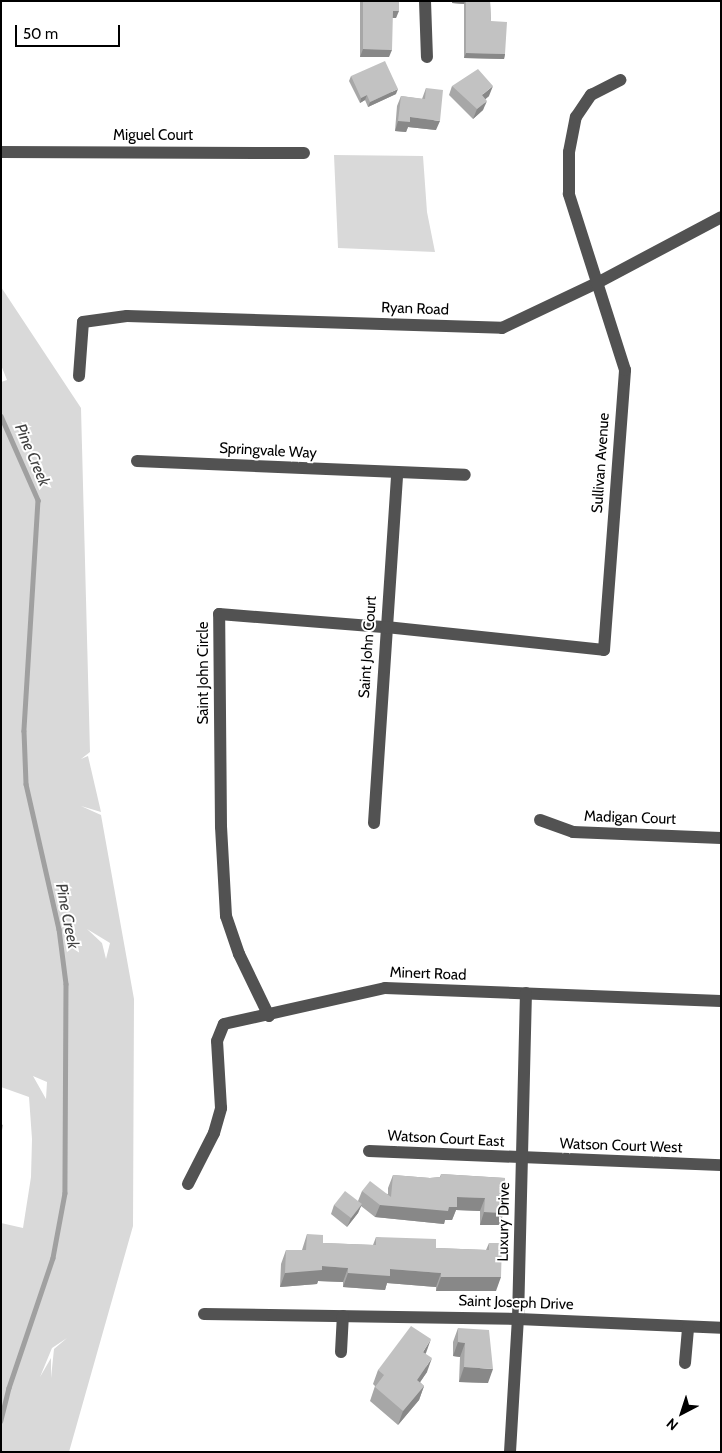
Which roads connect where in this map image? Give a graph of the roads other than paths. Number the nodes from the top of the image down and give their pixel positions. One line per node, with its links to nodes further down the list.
1 (425, 1): 2 (street)
2 (427, 56)
3 (620, 80): 7 (street, Sullivan Avenue)
4 (1, 152): 5 (street, Miguel Court)
5 (304, 153)
6 (721, 217): 7 (street, Ryan Road)
7 (599, 282): 8 (street, Ryan Road); 13 (street, Sullivan Avenue)
8 (79, 376)
9 (137, 461): 10 (street, Springvale Way)
10 (397, 473): 11 (street, Springvale Way); 12 (street, Saint John Court)
11 (466, 475)
12 (386, 626): 13 (street, Saint John Circle); 15 (street, Saint John Court); 19 (street, Saint John Circle)
13 (604, 650)
14 (540, 820): 16 (street, Madigan Court)
15 (374, 823)
16 (721, 838)
17 (526, 993): 18 (street, Minert Road); 19 (street, Minert Road); 21 (street, Luxury Drive)
18 (721, 1002)
19 (269, 1016): 23 (street, Minert Road)
20 (369, 1151): 21 (street, Watson Court East)
21 (521, 1159): 22 (street, Watson Court West); 26 (street, Luxury Drive)
22 (721, 1165)
23 (188, 1184)
24 (204, 1314): 25 (street, Saint Joseph Drive)
25 (342, 1316): 26 (street, Saint Joseph Drive); 29 (street)
26 (518, 1319): 27 (street, Saint Joseph Drive); 31 (street, Luxury Drive)
27 (688, 1327): 28 (street, Saint Joseph Drive); 30 (street)
28 (721, 1328)
29 (341, 1352)
30 (685, 1363)
31 (510, 1452)

